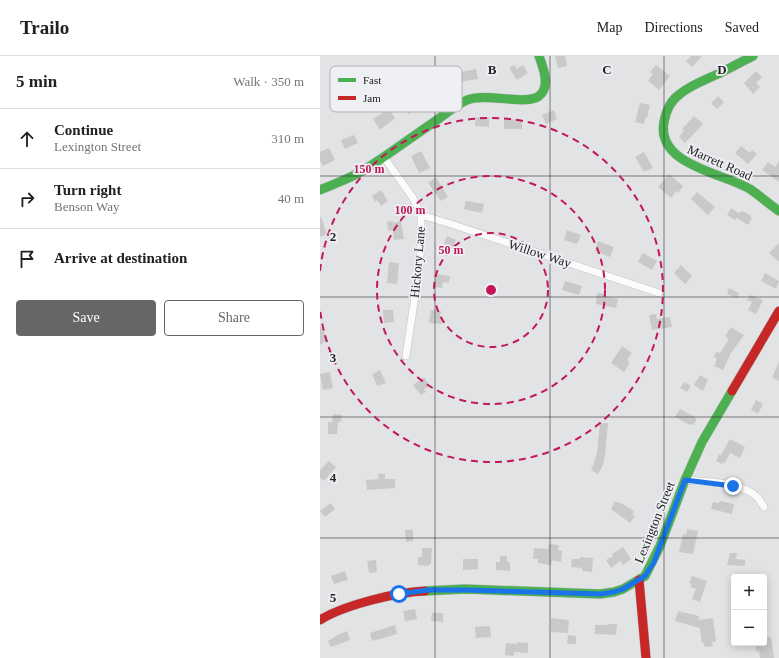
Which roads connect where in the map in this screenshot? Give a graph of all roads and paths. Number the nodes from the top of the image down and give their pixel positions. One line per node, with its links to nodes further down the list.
1 (539, 56): 3 (street)
2 (753, 56): 7 (street, Marrett Road)
3 (462, 102)
4 (447, 112): 5 (street)
5 (383, 156): 6 (street); 8 (street, Hickory Lane)
6 (320, 190)
7 (779, 211)
8 (421, 215): 9 (street, Willow Way); 11 (street, Hickory Lane)
9 (659, 293)
10 (779, 311): 12 (street, Lexington Street)
11 (406, 356)
12 (685, 480): 13 (street); 14 (street, Lexington Street)
13 (764, 507)
14 (639, 580): 15 (street, Lexington Street); 16 (street)
15 (320, 620)
16 (646, 658)

